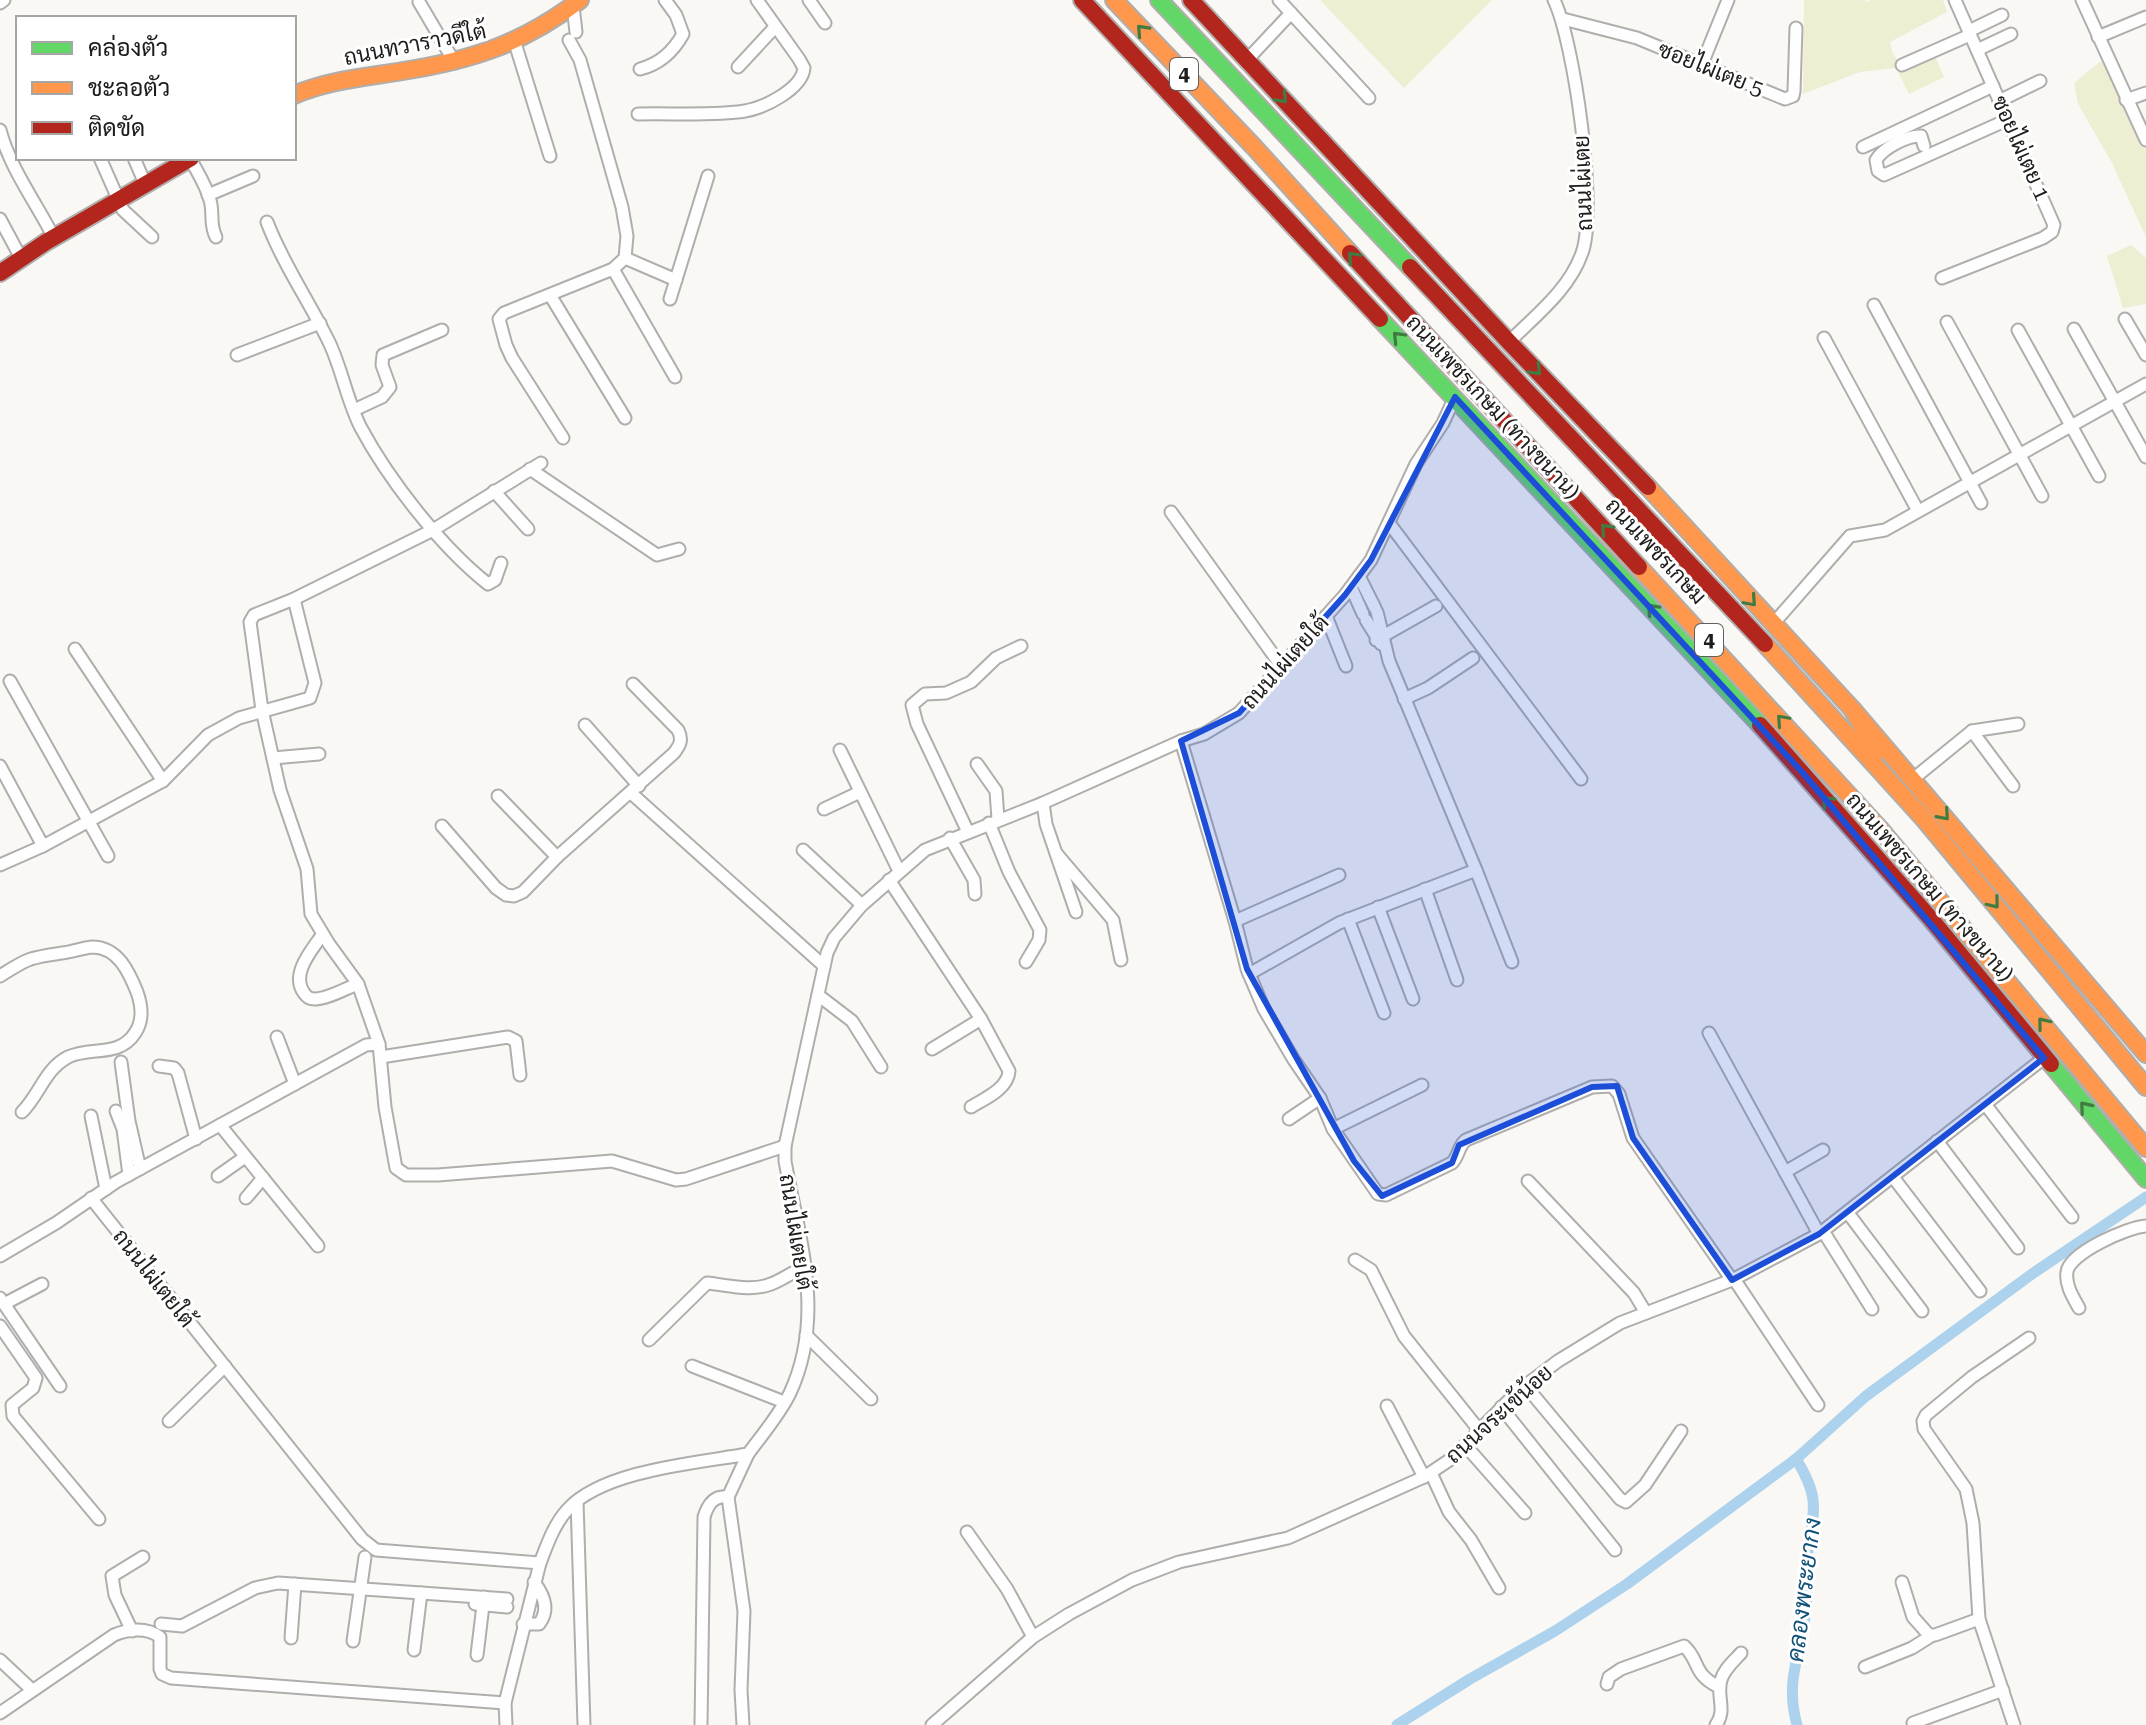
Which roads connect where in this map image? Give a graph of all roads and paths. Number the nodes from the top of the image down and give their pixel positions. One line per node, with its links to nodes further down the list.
1 (665, 0): 32 (street)
2 (757, 0): 20 (street)
3 (809, 0): 19 (street)
4 (1082, 0): 82 (main road, ถนนเพชรเกษม (ทางขนาน) / 4, one-way to 4)
5 (1114, 0): 199 (main road, ถนนเพชรเกษม / 4, one-way to 5)
6 (1159, 0): 131 (main road, ถนนเพชรเกษม / 4)
7 (1279, 0): 15 (street)
8 (1554, 0): 18 (street, ถนนไผ่เตย)
9 (1728, 0): 29 (street)
10 (1955, 0): 22 (street, ซอยไผ่เตย 1)
11 (2082, 0): 24 (street)
12 (419, 2): 28 (street)
13 (1201, 3): 27 (main road)
14 (571, 7): 25 (main road, ถนนทวาราวดีใต้); 62 (street)
15 (1291, 13): 27 (street); 37 (street)
16 (2002, 15): 22 (street)
17 (2146, 17): 24 (street)
18 (1563, 19): 29 (street, ซอยไผ่เตย 5); 77 (street, ถนนไผ่เตย)
19 (825, 23)
20 (775, 27): 31 (street); 40 (street)
21 (1796, 28): 29 (street, ซอยไผ่เตย 5)
22 (1970, 33): 26 (street, ซอยไผ่เตย 1); 30 (street)
23 (2011, 34): 26 (street)
24 (2098, 37): 38 (street)
25 (515, 43): 28 (main road, ถนนทวาราวดีใต้); 46 (street)
26 (1977, 50): 34 (street, ซอยไผ่เตย 1)
27 (1247, 60): 77 (main road, one-way to 77)
28 (455, 63): 36 (main road, ถนนทวาราวดีใต้)
29 (1702, 64)
30 (1902, 65)
31 (738, 67)
32 (640, 69)
33 (2040, 81): 39 (street)
34 (1993, 86): 39 (street, ซอยไผ่เตย 1); 45 (street)
35 (2146, 93): 38 (street)
36 (296, 94)
37 (1369, 98)
38 (2126, 100): 43 (street)
39 (1999, 101): 41 (street, ซอยไผ่เตย 1)
40 (638, 114)
41 (2007, 120): 44 (street); 65 (street, ซอยไผ่เตย 1)
42 (0, 130): 58 (street)
43 (2146, 140)
44 (1924, 146)
45 (1863, 147)
46 (550, 156)
47 (101, 160): 55 (street)
48 (135, 160): 53 (street)
49 (187, 160): 53 (main road)
50 (191, 160): 54 (street)
51 (253, 176): 54 (street)
52 (708, 176): 66 (street)
53 (146, 186): 55 (main road)
54 (208, 195): 60 (street)
55 (118, 201): 58 (main road); 59 (street)
56 (0, 219): 61 (street)
57 (267, 222): 72 (street)
58 (53, 236): 61 (main road)
59 (152, 237)
60 (216, 237)
61 (21, 258): 64 (main road)
62 (625, 258): 63 (street); 66 (street)
63 (613, 269): 67 (street); 80 (street)
64 (0, 273)
65 (1942, 278)
66 (676, 280): 68 (street)
67 (550, 295): 85 (street); 87 (street)
68 (670, 299)
69 (1874, 305): 91 (street)
70 (2125, 319): 79 (street)
71 (1947, 322): 88 (street)
72 (320, 323): 78 (street); 84 (street)
73 (2074, 329): 83 (street)
74 (442, 330): 84 (street)
75 (2018, 330): 86 (street)
76 (1824, 338): 95 (street)
77 (1509, 342): 107 (main road, one-way to 107)
78 (237, 355)
79 (2146, 355)
80 (675, 377)
81 (2146, 384): 83 (street)
82 (1455, 397): 97 (street, ถนนไผ่เตยใต้); 179 (main road, ถนนเพชรเกษม (ทางขนาน) / 4, one-way to 82)
83 (2115, 402): 86 (street); 89 (street)
84 (354, 410): 99 (street)
85 (625, 418)
86 (2072, 426): 88 (street); 90 (street)
87 (563, 438)
88 (2021, 455): 91 (street); 93 (street)
89 (2146, 457)
90 (2099, 476)
91 (1969, 483): 94 (street); 95 (street)
92 (494, 491): 98 (street); 99 (street); 100 (street)
93 (2042, 496)
94 (1981, 503)
95 (1918, 511): 107 (street)
96 (1171, 512): 113 (street)
97 (1389, 523): 102 (street, ถนนไผ่เตยใต้); 128 (street)
98 (528, 529)
99 (433, 530): 101 (street); 104 (street)
100 (679, 549)
101 (501, 563)
102 (1359, 576): 103 (street, ถนนไผ่เตยใต้); 108 (street)
103 (1351, 587): 106 (street, ถนนไผ่เตยใต้); 108 (street)
104 (294, 599): 117 (street); 117 (street)
105 (1436, 606): 108 (street)
106 (1326, 616): 112 (street); 113 (street, ถนนไผ่เตยใต้)
107 (1773, 624): 118 (main road)
108 (1382, 641): 116 (street)
109 (1021, 646): 141 (street)
110 (75, 649): 130 (street)
111 (1473, 658): 116 (street)
112 (1346, 666)
113 (1282, 667): 122 (street, ถนนไผ่เตยใต้)
114 (10, 681): 138 (street)
115 (633, 684): 133 (street)
116 (1404, 699): 149 (street)
117 (262, 710): 125 (street); 130 (street)
118 (1853, 710): 129 (main road); 131 (main road)
119 (2018, 724): 121 (street)
120 (585, 725): 133 (street)
121 (1972, 731): 129 (street); 132 (street)
122 (1181, 741): 136 (street, ถนนไผ่เตยใต้); 159 (street)
123 (840, 750): 134 (street)
124 (319, 754): 125 (street)
125 (273, 758): 160 (street)
126 (977, 764): 139 (street)
127 (0, 766): 143 (street)
128 (1581, 779)
129 (1913, 779): 177 (main road, one-way to 177)
130 (163, 781): 138 (street)
131 (1890, 781): 186 (main road, ถนนเพชรเกษม / 4, one-way to 186)
132 (2013, 786)
133 (635, 789): 147 (street); 164 (street)
134 (860, 792): 137 (street); 150 (street)
135 (498, 796): 147 (street)
136 (1043, 803): 139 (street, ถนนไผ่เตยใต้); 145 (street)
137 (824, 809)
138 (89, 820): 143 (street); 146 (street)
139 (994, 821): 141 (street, ถนนไผ่เตยใต้); 162 (street)
140 (442, 826): 147 (street)
141 (968, 832): 142 (street, ถนนไผ่เตยใต้)
142 (950, 838): 150 (street, ถนนไผ่เตยใต้); 154 (street)
143 (43, 846): 148 (street)
144 (803, 850): 155 (street)
145 (1056, 853): 157 (street); 161 (street)
146 (108, 856)
147 (557, 857)
148 (0, 865)
149 (1476, 870): 153 (street); 163 (street)
150 (899, 871): 152 (street, ถนนไผ่เตยใต้)
151 (1339, 875): 159 (street)
152 (889, 880): 155 (street, ถนนไผ่เตยใต้); 172 (street)
153 (1425, 889): 156 (street); 167 (street)
154 (975, 894)
155 (862, 905): 164 (street, ถนนไผ่เตยใต้)
156 (1378, 907): 158 (street); 170 (street)
157 (1076, 912)
158 (1348, 919): 165 (street); 171 (street)
159 (1235, 921): 165 (street)
160 (322, 935): 168 (street); 168 (street)
161 (1121, 960)
162 (1026, 962)
163 (1512, 962)
164 (824, 966): 169 (street, ถนนไผ่เตยใต้)
165 (1249, 974): 187 (street)
166 (0, 976): 191 (street)
167 (1457, 980)
168 (358, 984): 175 (street)
169 (818, 995): 182 (street); 198 (street, ถนนไผ่เตยใต้)
170 (1413, 999)
171 (1384, 1013)
172 (981, 1019): 176 (street); 189 (street)
173 (1709, 1033): 203 (street)
174 (277, 1037): 184 (street)
175 (379, 1044): 178 (street); 184 (street)
176 (932, 1049)
177 (2146, 1054)
178 (381, 1057): 183 (street); 198 (street)
179 (2044, 1058): 188 (street, ถนนจระเข้น้อย); 204 (main road, ถนนเพชรเกษม (ทางขนาน) / 4, one-way to 179)
180 (121, 1062): 202 (street)
181 (159, 1066): 196 (street)
182 (881, 1067)
183 (520, 1075)
184 (295, 1084): 194 (street)
185 (1422, 1085): 195 (street)
186 (2146, 1087)
187 (1320, 1098): 193 (street); 195 (street)
188 (1985, 1104): 197 (street, ถนนจระเข้น้อย); 213 (street)
189 (971, 1107)
190 (116, 1111): 202 (street)
191 (22, 1112)
192 (91, 1116): 209 (street)
193 (1289, 1119)
194 (220, 1125): 196 (street); 201 (street)
195 (1333, 1129): 221 (street)
196 (196, 1139): 202 (street)
197 (1937, 1141): 206 (street, ถนนจระเข้น้อย); 217 (street)
198 (785, 1146): 220 (street, ถนนไผ่เตยใต้)
199 (2146, 1148)
200 (1823, 1150): 203 (street)
201 (245, 1157): 205 (street); 207 (street)
202 (135, 1172): 209 (street)
203 (1785, 1172): 215 (street)
204 (2141, 1173)
205 (218, 1176)
206 (1893, 1177): 212 (street, ถนนจระเข้น้อย); 223 (street)
207 (263, 1178): 211 (street); 216 (street)
208 (1528, 1181): 228 (street)
209 (106, 1189): 210 (street)
210 (91, 1198): 218 (street); 233 (street, ถนนไผ่เตยใต้)
211 (246, 1198)
212 (1848, 1213): 215 (street, ถนนจระเข้น้อย); 227 (street)
213 (2072, 1217)
214 (2146, 1226): 225 (street)
215 (1821, 1233): 221 (street, ถนนจระเข้น้อย); 226 (street)
216 (318, 1246)
217 (2018, 1248)
218 (0, 1256)
219 (1355, 1260): 243 (street)
220 (806, 1267): 230 (street, ถนนไผ่เตยใต้); 232 (street)
221 (1733, 1280): 228 (street, ถนนจระเข้น้อย); 239 (street)
222 (42, 1284): 224 (street)
223 (1980, 1291)
224 (2, 1301): 236 (street)
225 (2079, 1308)
226 (1872, 1309)
227 (1922, 1311)
228 (1646, 1313): 235 (street, ถนนจระเข้น้อย)
229 (0, 1326): 251 (street)
230 (806, 1335): 237 (street); 238 (street, ถนนไผ่เตยใต้)
231 (2029, 1338): 265 (street)
232 (649, 1340)
233 (225, 1366): 242 (street); 256 (street, ถนนไผ่เตยใต้)
234 (692, 1366): 238 (street)
235 (1525, 1385): 241 (street, ถนนจระเข้น้อย); 244 (street)
236 (60, 1386)
237 (871, 1399)
238 (784, 1402): 246 (street, ถนนไผ่เตยใต้)
239 (1818, 1405)
240 (1387, 1406): 247 (street)
241 (1501, 1407): 243 (street, ถนนจระเข้น้อย); 253 (street)
242 (169, 1421)
243 (1479, 1430): 245 (street, ถนนจระเข้น้อย)
244 (1681, 1431)
245 (1465, 1445): 247 (street, ถนนจระเข้น้อย); 250 (street)
246 (748, 1454): 248 (street, ถนนไผ่เตยใต้); 249 (street)
247 (1428, 1475): 261 (street); 270 (street, ถนนจระเข้น้อย)
248 (728, 1497): 288 (street); 289 (street)
249 (577, 1501): 256 (street); 287 (street)
250 (1525, 1513)
251 (99, 1519)
252 (967, 1532): 270 (street)
253 (1615, 1550)
254 (143, 1557): 268 (street)
255 (365, 1557): 260 (street)
256 (540, 1563): 257 (street)
257 (534, 1582): 264 (street); 267 (street)
258 (1902, 1582): 269 (street)
259 (295, 1584): 260 (street); 266 (street); 271 (street)
260 (359, 1588): 262 (street); 272 (street)
261 (1499, 1588)
262 (421, 1593): 263 (street); 273 (street)
263 (483, 1601): 264 (street); 275 (street)
264 (528, 1605): 267 (street)
265 (1979, 1619): 269 (street); 281 (street)
266 (161, 1624)
267 (523, 1624): 282 (street)
268 (132, 1631): 280 (street); 282 (street)
269 (1931, 1636): 277 (street)
270 (1033, 1637): 285 (street, ถนนจระเข้น้อย)
271 (291, 1638)
272 (353, 1641)
273 (414, 1650)
274 (1741, 1653): 279 (street)
275 (477, 1655)
276 (0, 1660): 280 (street)
277 (1865, 1667)
278 (1607, 1684): 279 (street)
279 (1719, 1687): 290 (street)
280 (32, 1690): 283 (street)
281 (2003, 1690): 284 (street); 291 (street)
282 (505, 1703): 286 (street)
283 (0, 1713)
284 (1913, 1723)
285 (935, 1724)
286 (506, 1725)
287 (584, 1725)
288 (701, 1725)
289 (743, 1725)
290 (1716, 1725)
291 (2014, 1725)

